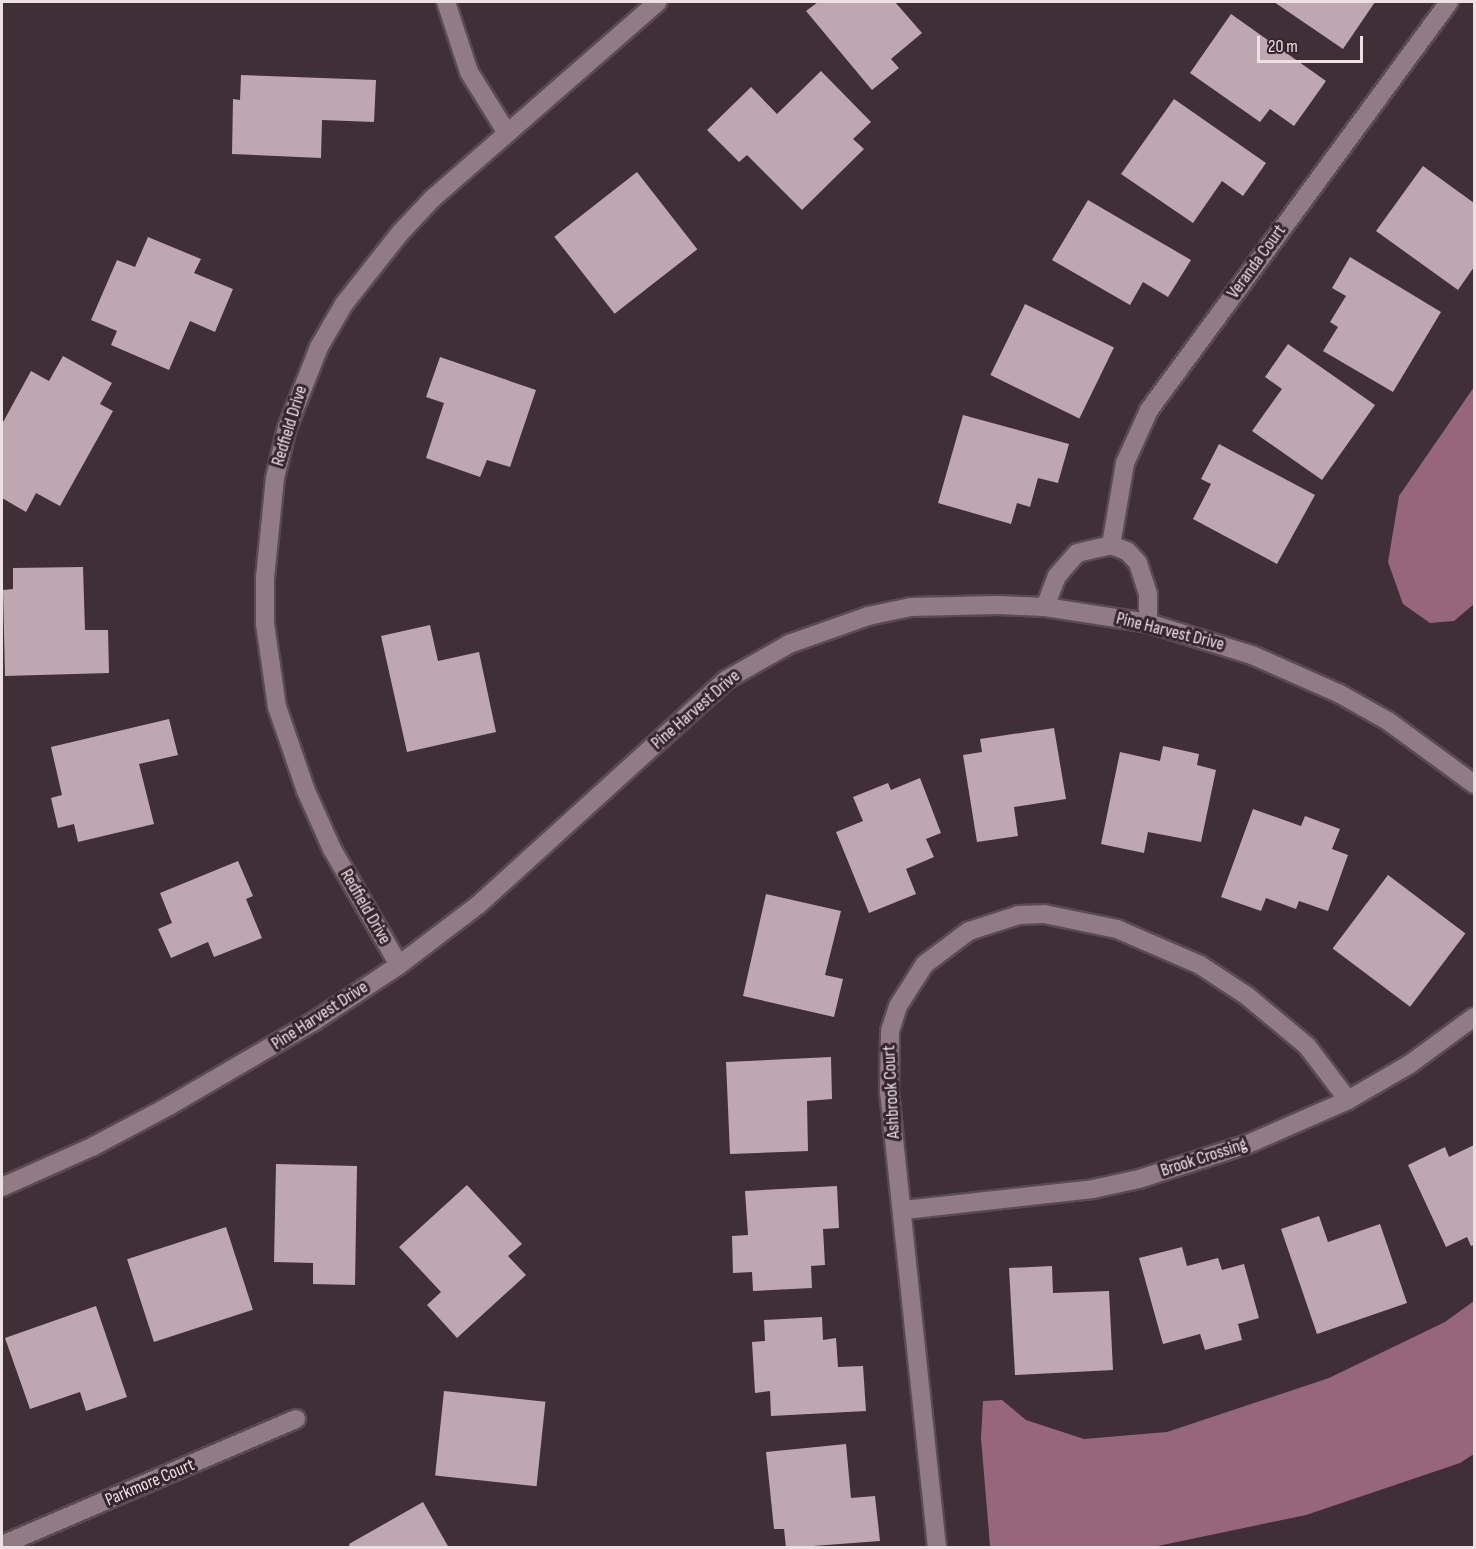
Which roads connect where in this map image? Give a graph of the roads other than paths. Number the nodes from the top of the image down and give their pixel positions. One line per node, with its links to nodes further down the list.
1 (446, 2): 4 (street)
2 (658, 2): 4 (street, Redfield Drive)
3 (1449, 2): 5 (street, Veranda Court)
4 (507, 133): 9 (street, Redfield Drive)
5 (1111, 545): 6 (street); 7 (street)
6 (1046, 607): 7 (street, Pine Harvest Drive); 9 (street, Pine Harvest Drive)
7 (1148, 623): 8 (street, Pine Harvest Drive)
8 (1474, 784)
9 (399, 965): 12 (street, Pine Harvest Drive)
10 (1474, 1017): 11 (street, Brook Crossing)
11 (1348, 1100): 13 (street, Brook Crossing); 13 (street, Ashbrook Court)
12 (2, 1187)
13 (904, 1210): 16 (street, Ashbrook Court)
14 (296, 1419): 15 (street, Parkmore Court)
15 (2, 1545)
16 (937, 1548)

